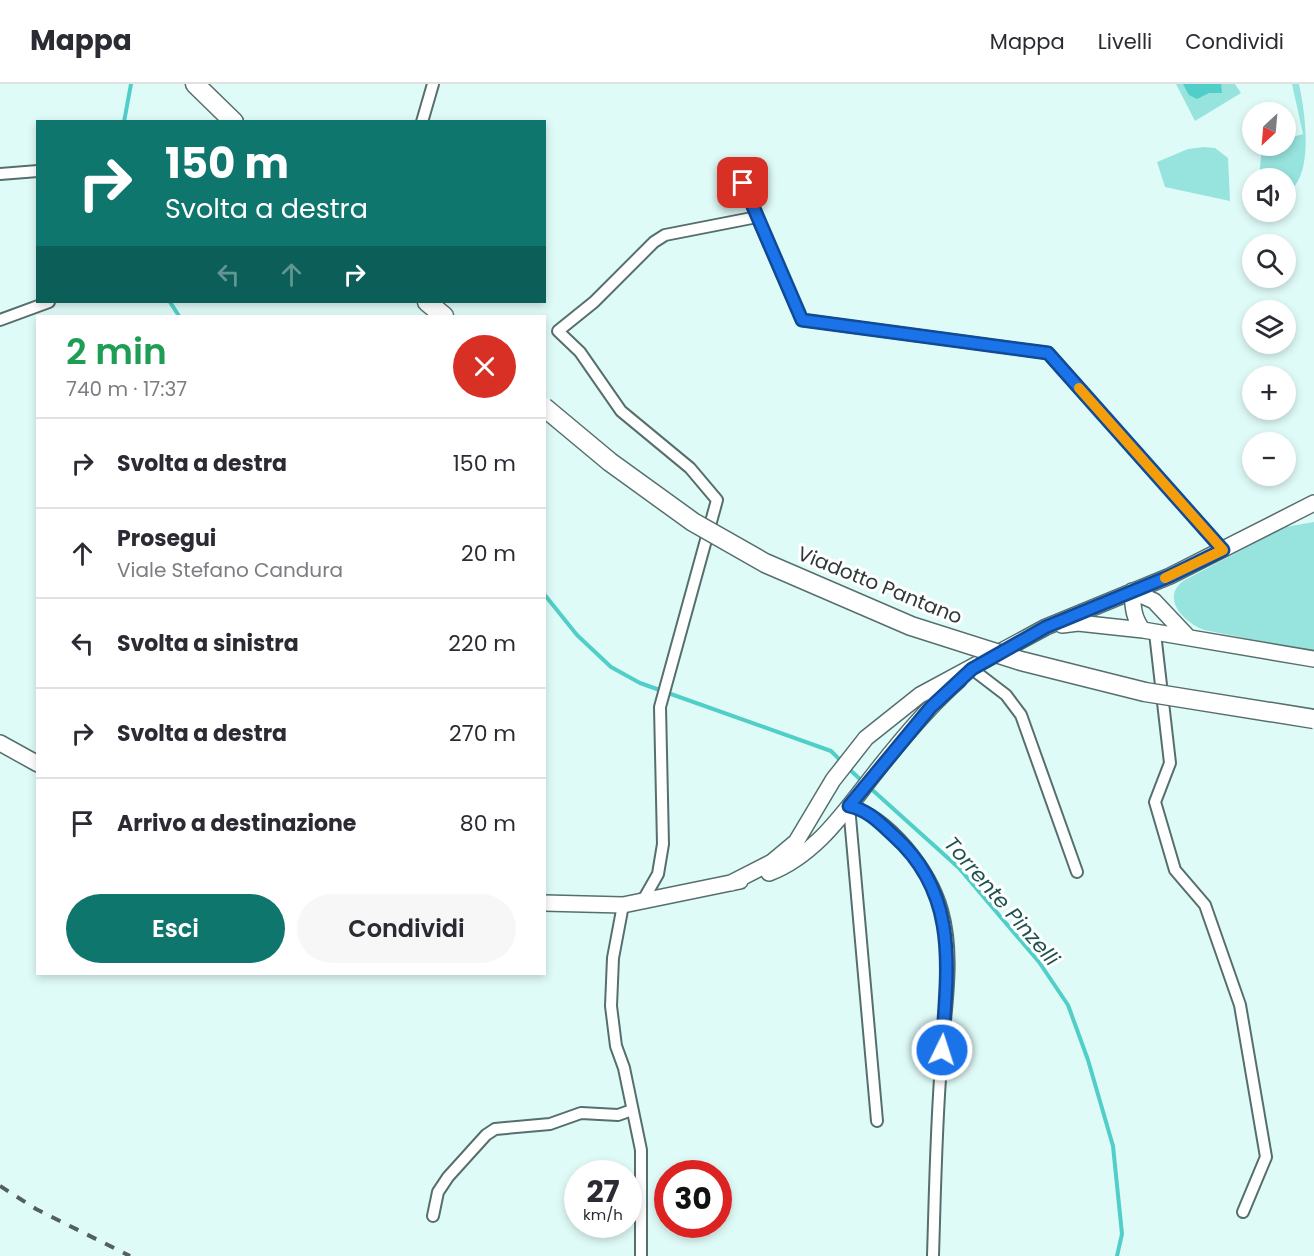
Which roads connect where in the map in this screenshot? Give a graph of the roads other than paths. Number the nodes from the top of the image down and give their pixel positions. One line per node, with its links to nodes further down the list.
1 (195, 84): 3 (main road)
2 (434, 84): 4 (street)
3 (232, 120)
4 (424, 120)
5 (735, 166): 8 (street)
6 (36, 171): 7 (street)
7 (0, 174)
8 (757, 216): 15 (street); 30 (street)
9 (46, 303): 12 (street)
10 (428, 303): 11 (main road)
11 (443, 315)
12 (0, 320)
13 (546, 409): 24 (main road, Viadotto Pantano, bridge)
14 (1314, 503): 15 (main road)
15 (1223, 550): 16 (main road)
16 (1170, 576): 17 (main road); 18 (main road)
17 (1132, 591): 18 (main road); 19 (main road); 20 (main road)
18 (1165, 612): 21 (main road)
19 (1046, 627): 20 (main road); 23 (main road)
20 (1149, 632): 21 (main road); 35 (street)
21 (1188, 637): 22 (main road)
22 (1314, 659)
23 (972, 669): 27 (main road); 28 (street); 29 (main road)
24 (1314, 719)
25 (0, 743): 26 (main road)
26 (36, 763)
27 (852, 802): 29 (main road); 34 (street); 38 (street)
28 (1077, 872)
29 (731, 883): 30 (main road)
30 (642, 902): 32 (main road)
31 (546, 903): 32 (main road)
32 (623, 905): 33 (street)
33 (632, 1110): 36 (street); 37 (street)
34 (877, 1121)
35 (1243, 1212)
36 (433, 1216)
37 (641, 1256)
38 (933, 1256)

